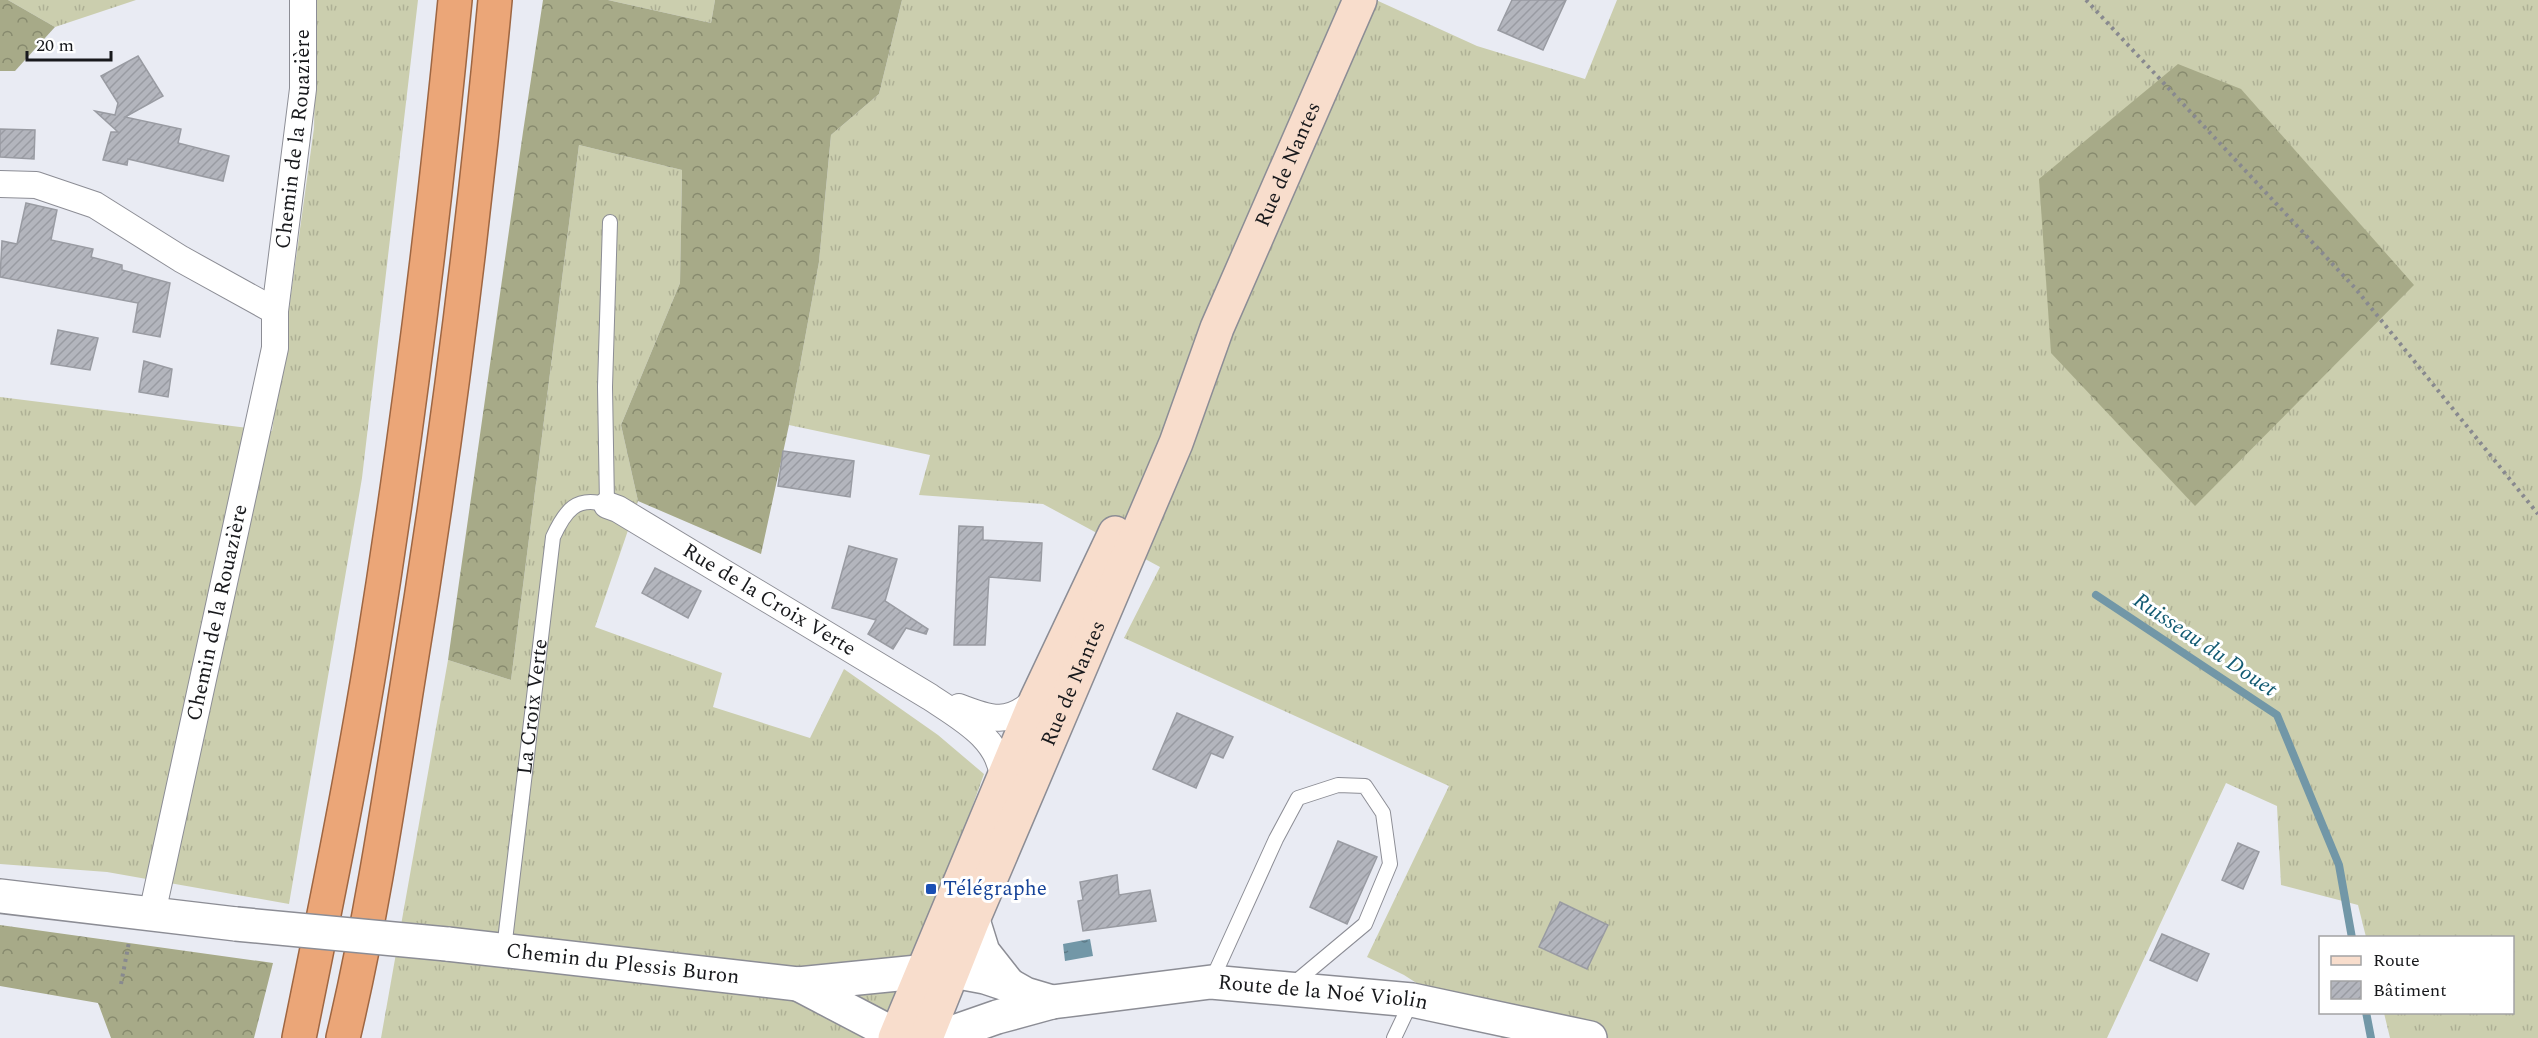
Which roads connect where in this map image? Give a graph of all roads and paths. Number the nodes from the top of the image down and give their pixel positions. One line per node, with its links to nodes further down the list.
1 (303, 0): 8 (street, Chemin de la Rouazière)
2 (455, 0): 26 (highway)
3 (495, 0): 27 (highway)
4 (1360, 0): 11 (main road, Rue de Nantes)
5 (2086, 0): 10 (path)
6 (0, 184): 8 (street)
7 (610, 222): 9 (lane)
8 (275, 311): 16 (street, Chemin de la Rouazière)
9 (607, 505): 12 (street, Rue de la Croix Verte); 17 (lane, La Croix Verte)
10 (2538, 514)
11 (1049, 706): 12 (street); 13 (main road, Rue de Nantes); 15 (main road, Rue de Nantes)
12 (984, 725): 13 (street, Rue de la Croix Verte); 13 (street)
13 (1013, 762): 15 (main road, Rue de Nantes); 15 (main road); 25 (main road)
14 (0, 896): 16 (street)
15 (968, 909): 20 (street, Route de la Noé Violin); 22 (street); 25 (main road, Rue de Nantes)
16 (145, 913): 17 (street, Chemin du Plessis Buron, bridge); 19 (path)
17 (504, 950): 22 (street, Chemin du Plessis Buron)
18 (1211, 982): 21 (street, Route de la Noé Violin); 21 (lane); 24 (street, Route de la Noé Violin)
19 (122, 984)
20 (1009, 985): 24 (street, Route de la Noé Violin); 25 (street, Route de la Noé Violin)
21 (1288, 988): 23 (street, Route de la Noé Violin)
22 (845, 992): 25 (street); 25 (street, Chemin du Plessis Buron)
23 (1412, 1000): 28 (lane); 29 (street, Route de la Noé Violin)
24 (1052, 1002): 25 (street, Route de la Noé Violin)
25 (920, 1015)
26 (299, 1038)
27 (343, 1038)
28 (1394, 1038)
29 (1590, 1038)

